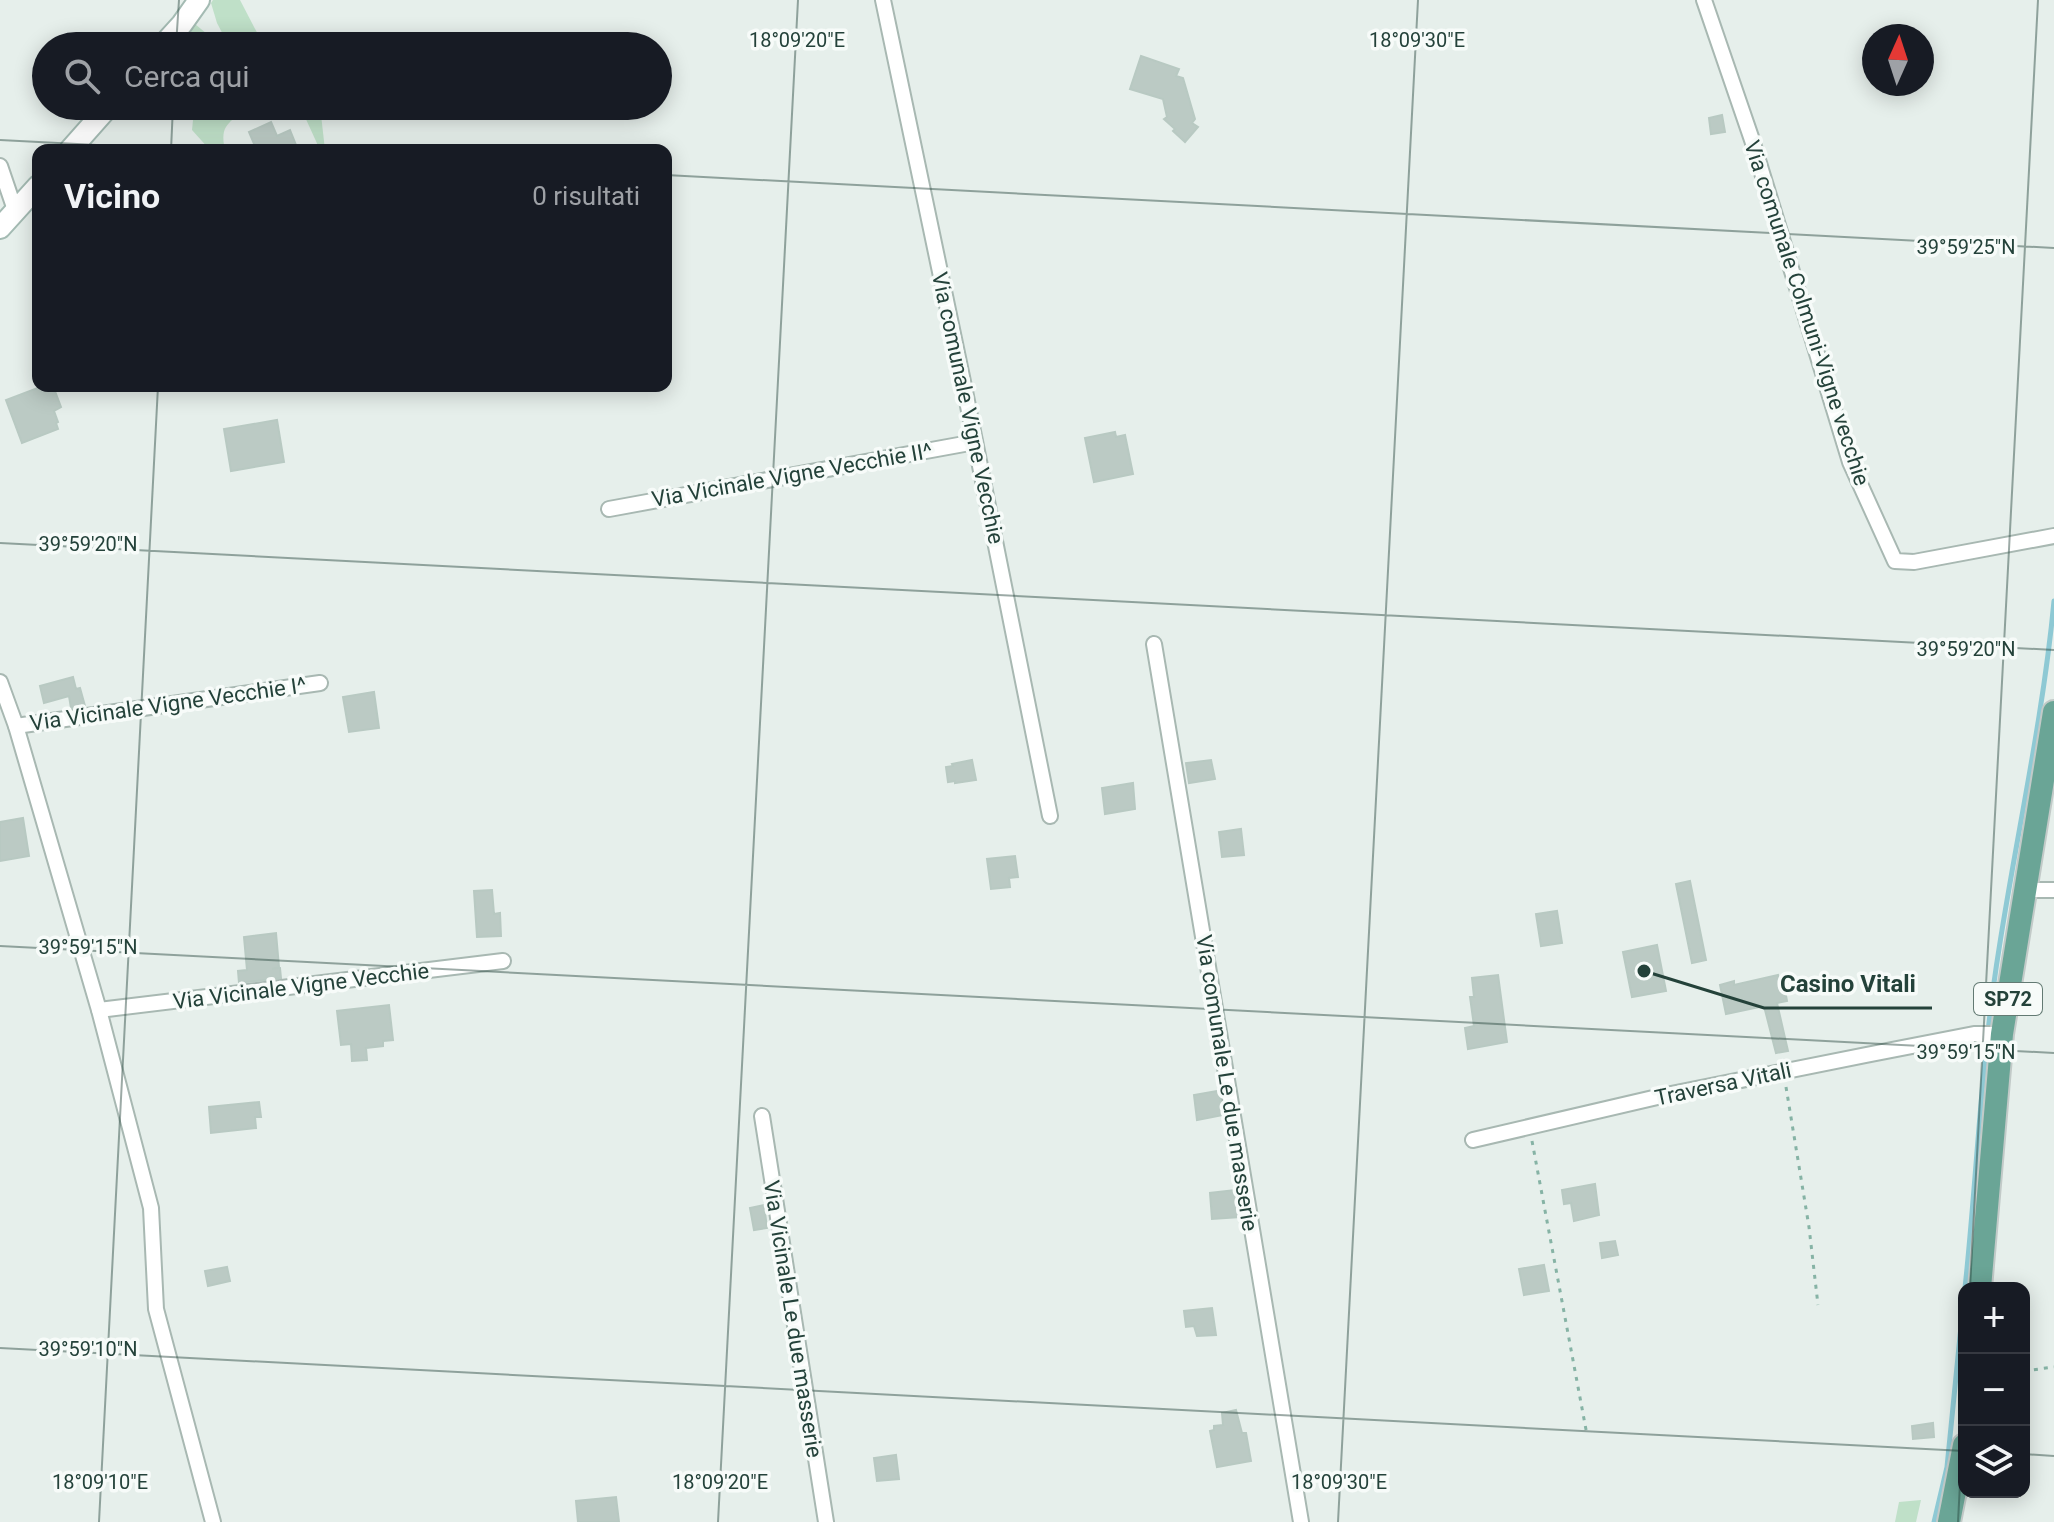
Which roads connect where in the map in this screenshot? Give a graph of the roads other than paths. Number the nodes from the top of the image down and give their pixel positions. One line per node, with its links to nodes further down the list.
1 (199, 0): 4 (main road)
2 (883, 0): 11 (street, Via comunale Vigne Vecchie)
3 (1704, 0): 13 (street, Via comunale Colmuni-Vigne vecchie)
4 (175, 32)
5 (97, 120): 6 (main road)
6 (75, 144)
7 (0, 166): 9 (street)
8 (32, 192): 9 (main road)
9 (15, 210): 10 (main road)
10 (0, 228)
11 (975, 442): 12 (street, Via Vicinale Vigne Vecchie II^); 19 (street, Via comunale Vigne Vecchie)
12 (609, 509)
13 (2052, 536)
14 (1154, 644): 31 (street, Via comunale Le due masserie)
15 (0, 682): 18 (street)
16 (320, 683): 18 (street, Via Vicinale Vigne Vecchie I^)
17 (2054, 712): 20 (main road, SP72)
18 (16, 726): 23 (street)
19 (1050, 816)
20 (2025, 890): 21 (street); 24 (main road, SP72)
21 (2054, 890)
22 (503, 961): 23 (street, Via Vicinale Vigne Vecchie)
23 (99, 1010): 29 (street)
24 (2002, 1034): 26 (street, Traversa Vitali); 27 (main road, SP72)
25 (762, 1116): 30 (street, Via Vicinale Le due masserie)
26 (1473, 1140)
27 (1981, 1282)
28 (1958, 1476): 32 (main road)
29 (213, 1522)
30 (826, 1522)
31 (1301, 1522)
32 (1949, 1522)

